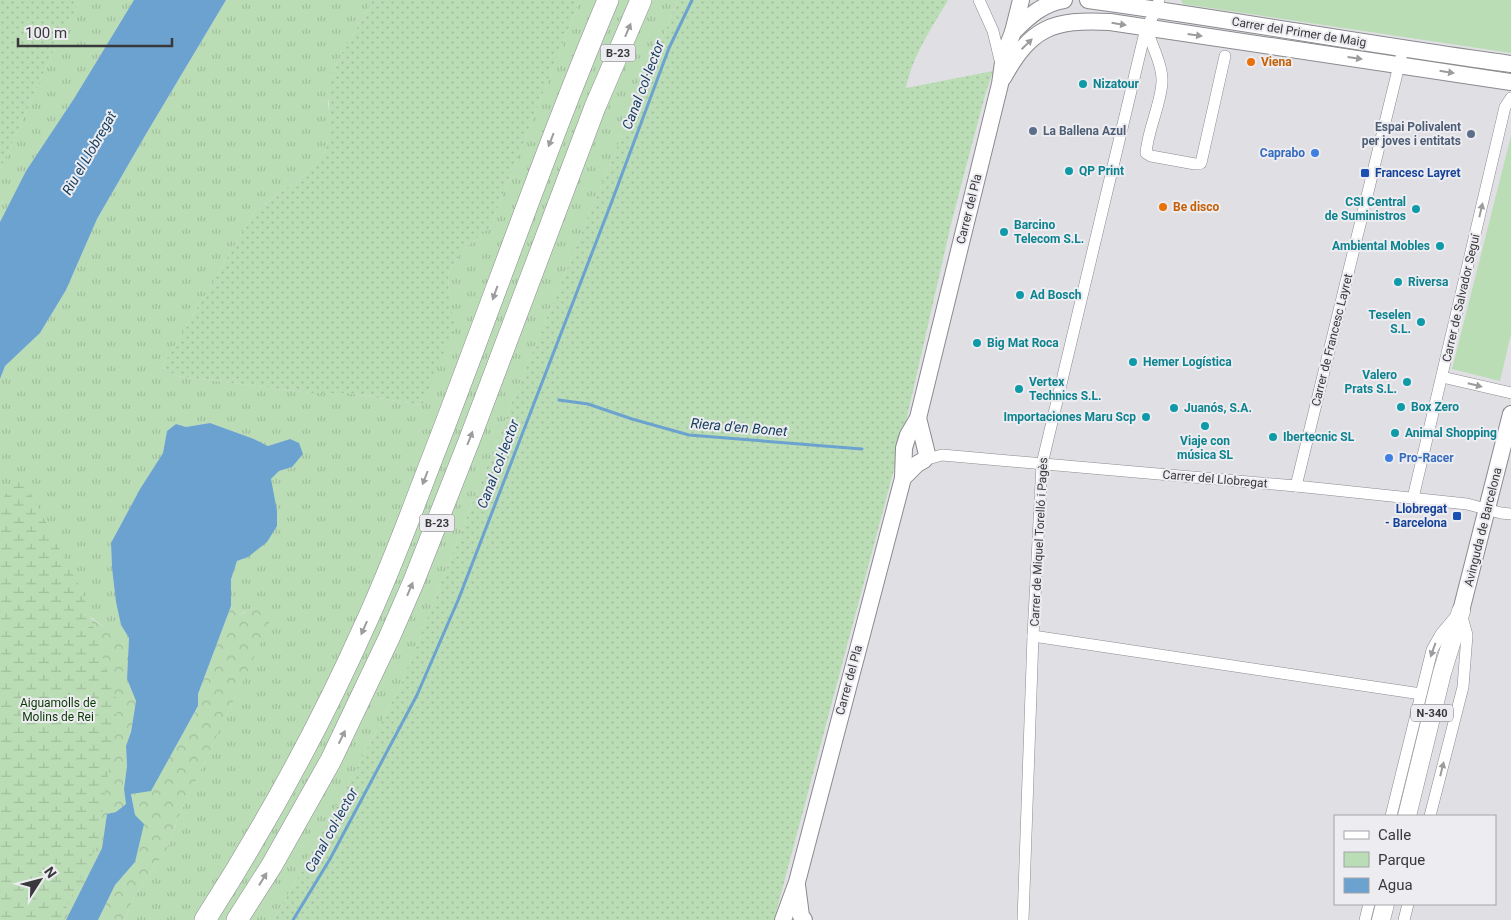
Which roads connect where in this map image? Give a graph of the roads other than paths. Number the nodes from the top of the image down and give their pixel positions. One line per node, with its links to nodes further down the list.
1 (608, 0): 38 (highway, B-23, one-way to 38)
2 (641, 0): 39 (highway, B-23, one-way to 2)
3 (979, 0): 14 (street)
4 (1020, 0): 10 (street, Carrer del Pla)
5 (1059, 0): 8 (street, Carrer del Primer de Maig); 10 (street, Carrer del Primer de Maig)
6 (1088, 0): 7 (street, Carrer del Primer de Maig)
7 (1158, 5): 9 (street, Carrer de Miquel Torelló i Pagès); 12 (street, Carrer del Primer de Maig)
8 (1091, 21): 9 (street, Carrer del Primer de Maig, one-way to 9); 14 (street, Carrer del Primer de Maig, one-way to 8)
9 (1146, 28): 11 (street); 12 (street, Carrer del Primer de Maig, one-way to 12); 21 (street, Carrer de Miquel Torelló i Pagès)
10 (1013, 32): 14 (street, Carrer del Pla)
11 (1225, 56)
12 (1401, 57): 13 (street, Carrer del Primer de Maig); 15 (street, Carrer del Primer de Maig, one-way to 15); 22 (street, Carrer de Francesc Layret)
13 (1511, 64)
14 (1001, 77): 20 (street, Carrer del Pla)
15 (1511, 82)
16 (1511, 98): 17 (street, Carrer de Salvador Seguí, one-way to 16)
17 (1442, 377): 18 (street, one-way to 18); 23 (street, Carrer de Salvador Seguí)
18 (1511, 393)
19 (1511, 414): 24 (street, Avinguda de Barcelona / N-340)
20 (915, 454): 21 (street, Carrer del Llobregat); 37 (street, Carrer del Pla)
21 (1042, 464): 22 (street, Carrer del Llobregat); 27 (street, Carrer de Miquel Torelló i Pagès)
22 (1296, 486): 23 (street, Carrer del Llobregat)
23 (1413, 498): 24 (street, Carrer del Llobregat)
24 (1487, 510): 25 (street, Carrer del Llobregat); 26 (street, Avinguda de Barcelona / N-340)
25 (1511, 514)
26 (1461, 611): 28 (main road, Avinguda de Barcelona / N-340); 30 (street, Avinguda de Barcelona)
27 (1033, 636): 29 (street); 40 (street, Carrer de Miquel Torelló i Pagès)
28 (1435, 671): 29 (street, Avinguda de Barcelona); 30 (street, Avinguda de Barcelona); 32 (main road, Avinguda de Barcelona / N-340)
29 (1421, 694): 31 (street, Avinguda de Barcelona)
30 (1459, 703): 33 (street, Avinguda de Barcelona, one-way to 30)
31 (1391, 815)
32 (1407, 815)
33 (1430, 815)
34 (1369, 905): 41 (street)
35 (1385, 905): 42 (main road)
36 (1408, 905): 43 (street)
37 (797, 919)
38 (205, 920)
39 (237, 920)
40 (1023, 920)
41 (1365, 920)
42 (1381, 920)
43 (1404, 920)

